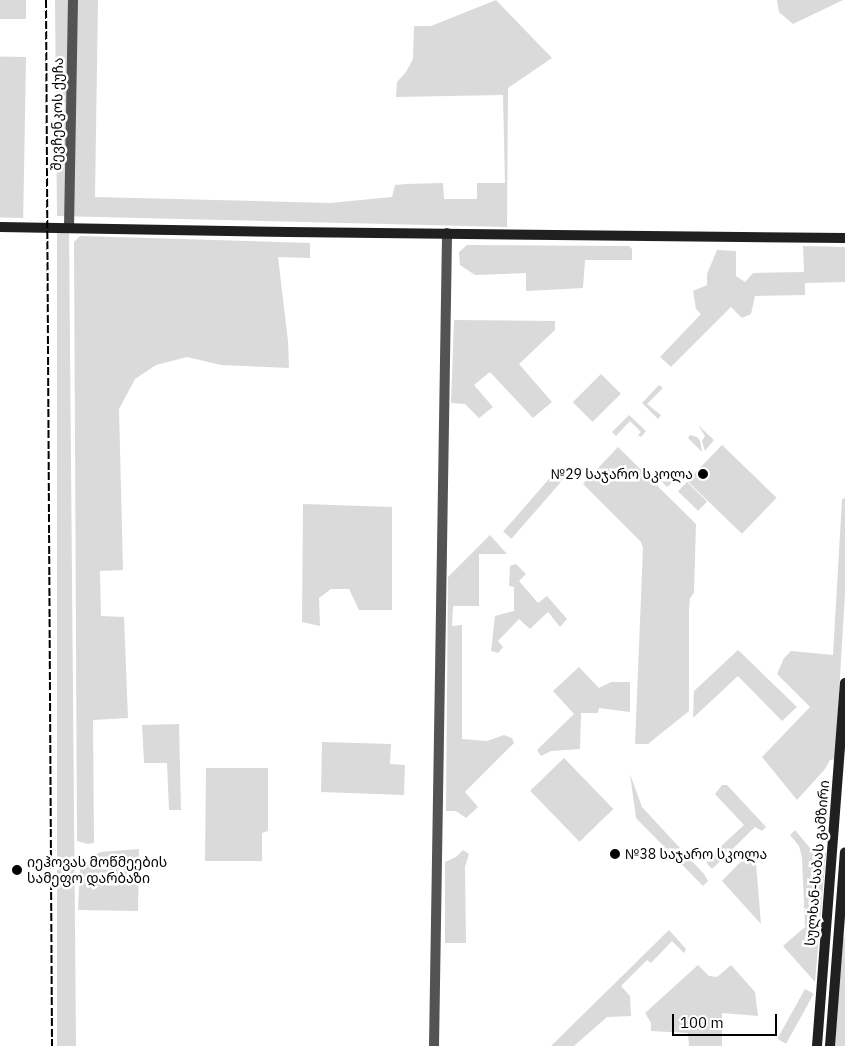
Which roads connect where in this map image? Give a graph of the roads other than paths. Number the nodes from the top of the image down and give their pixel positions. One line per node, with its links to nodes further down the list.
1 (72, 0): 3 (street, შევჩენკოს ქუჩა)
2 (0, 227): 3 (main road)
3 (69, 228): 4 (main road)
4 (447, 234): 5 (main road); 8 (street)
5 (845, 238)
6 (845, 683): 9 (main road, სულხან-საბას გამზირი)
7 (845, 853): 10 (main road, სულხან-საბას გამზირი)
8 (434, 1046)
9 (817, 1046)
10 (830, 1046)

